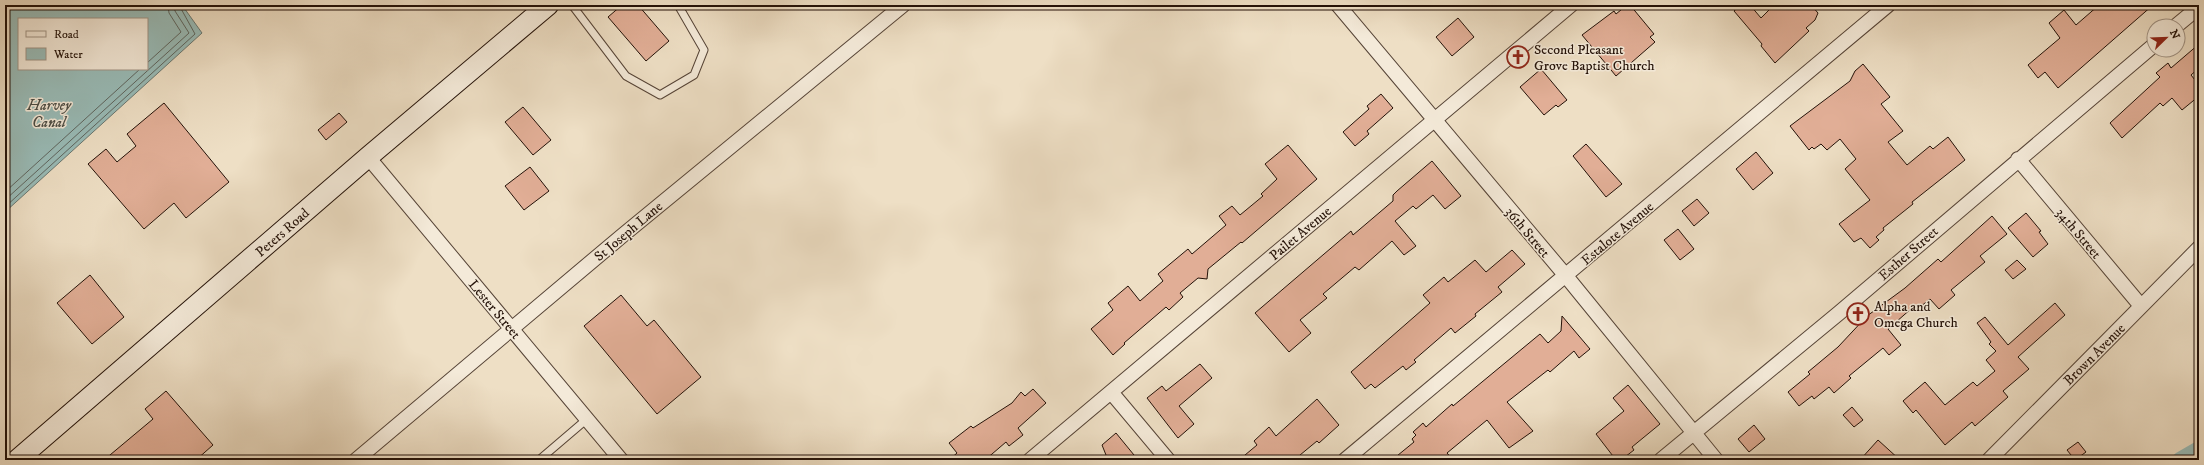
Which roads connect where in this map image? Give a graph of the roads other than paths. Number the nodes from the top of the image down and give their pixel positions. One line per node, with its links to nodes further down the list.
1 (548, 5): 12 (main road, Peters Road)
2 (572, 5): 3 (lane)
3 (678, 5)
4 (903, 5): 17 (street, St Joseph Lane)
5 (1338, 5): 11 (street, 36th Street)
6 (1571, 5): 11 (street, Pailet Avenue)
7 (1888, 5): 15 (street, Estalote Avenue)
8 (2199, 7): 9 (street)
9 (2186, 18)
10 (2146, 52): 13 (street, Esther Street)
11 (1434, 121): 15 (street, 36th Street); 18 (street, Pailet Avenue)
12 (368, 157): 17 (street, Lester Street); 21 (main road, Peters Road)
13 (2018, 159): 16 (street, 34th Street); 20 (street, Esther Street)
14 (2199, 248): 16 (street, Brown Avenue)
15 (1566, 276): 20 (street, 36th Street); 27 (street, Estalote Avenue)
16 (2141, 306): 30 (street, Brown Avenue)
17 (512, 330): 19 (street, Lester Street); 22 (street, St Joseph Lane)
18 (1111, 392): 25 (street, Pailet Avenue); 26 (street)
19 (587, 419): 23 (lane); 24 (street, Lester Street)
20 (1694, 433): 28 (street, Esther Street); 29 (street, 36th Street)
21 (17, 460)
22 (356, 460)
23 (539, 460)
24 (621, 460)
25 (1030, 460)
26 (1168, 460)
27 (1345, 460)
28 (1661, 460)
29 (1716, 460)
30 (1989, 460)

